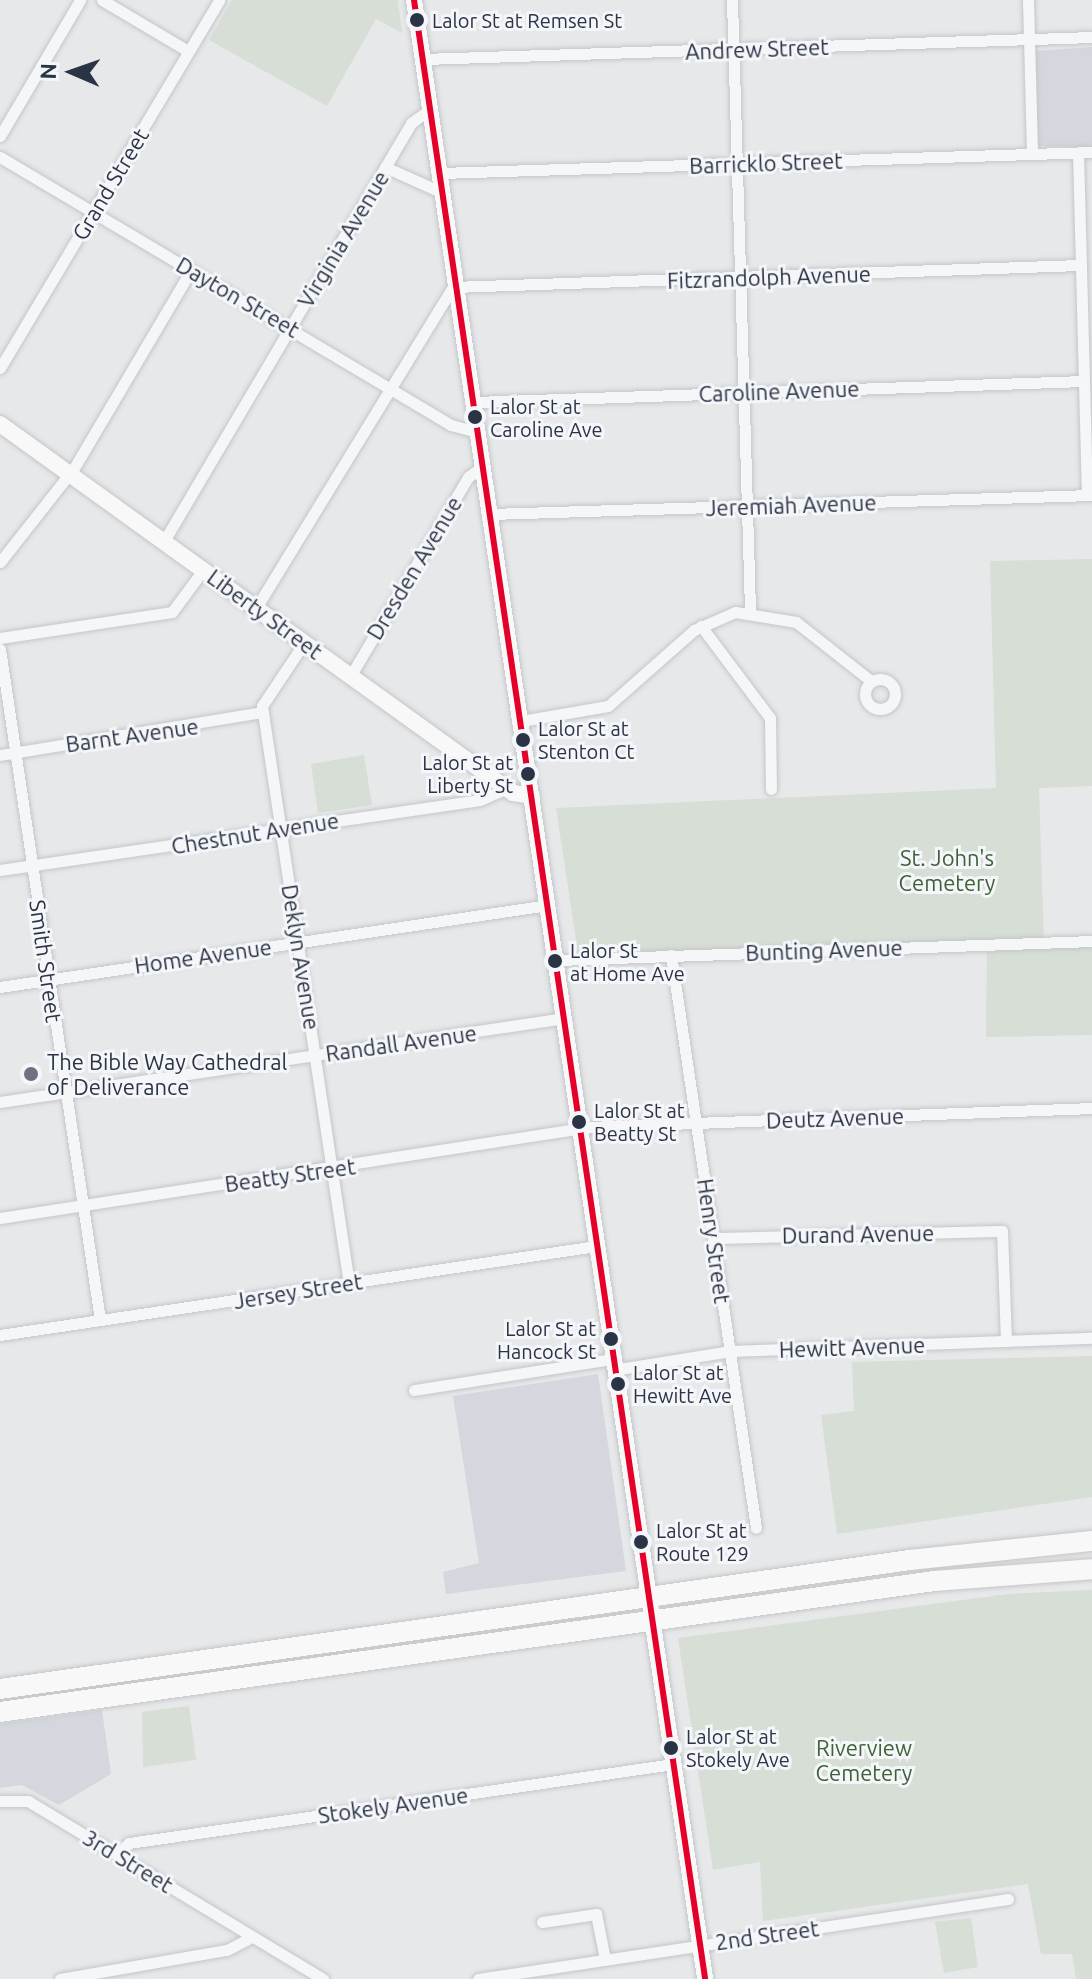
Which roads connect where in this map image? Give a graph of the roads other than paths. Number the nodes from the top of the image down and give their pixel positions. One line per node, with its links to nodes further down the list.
1 (80, 0): 13 (street)
2 (102, 0): 10 (street)
3 (219, 0): 10 (street, Grand Street)
4 (414, 0): 11 (main road)
5 (732, 0): 9 (street)
6 (1028, 0): 8 (street)
7 (1092, 37): 8 (street, Andrew Street)
8 (1029, 39): 9 (street, Andrew Street); 16 (street)
9 (734, 49): 11 (street, Andrew Street); 18 (street)
10 (188, 51): 22 (street, Grand Street)
11 (423, 59): 12 (main road)
12 (430, 109): 19 (street, Virginia Avenue); 20 (main road)
13 (0, 136)
14 (1092, 152): 15 (street, Barricklo Street)
15 (1078, 153): 16 (street, Barricklo Street); 23 (street)
16 (1032, 154): 18 (street, Barricklo Street)
17 (0, 157): 22 (street, Dayton Street)
18 (737, 164): 20 (street, Barricklo Street); 25 (street)
19 (385, 167): 21 (street); 28 (street, Virginia Avenue)
20 (440, 173): 21 (main road)
21 (443, 193): 26 (main road)
22 (93, 212): 24 (street, Dayton Street); 29 (street, Grand Street)
23 (1081, 265): 25 (street, Fitzrandolph Avenue); 27 (street)
24 (191, 270): 28 (street, Dayton Street); 37 (street)
25 (740, 278): 26 (street, Fitzrandolph Avenue); 32 (street)
26 (457, 286): 31 (street); 33 (main road)
27 (1087, 322): 30 (street)
28 (290, 328): 31 (street, Dayton Street); 41 (street, Virginia Avenue)
29 (0, 368)
30 (1084, 381): 32 (street, Caroline Avenue); 38 (street)
31 (389, 386): 35 (street, Dayton Street); 44 (street)
32 (744, 392): 33 (street, Caroline Avenue); 39 (street)
33 (474, 402): 35 (main road)
34 (0, 424): 37 (main road, Liberty Street)
35 (478, 432): 36 (main road)
36 (483, 466): 40 (main road); 50 (street, Dresden Avenue)
37 (69, 473): 41 (main road, Liberty Street); 42 (street)
38 (1090, 495): 39 (street, Jeremiah Avenue)
39 (747, 507): 40 (street, Jeremiah Avenue); 45 (street)
40 (490, 514): 53 (main road)
41 (164, 541): 43 (main road, Liberty Street)
42 (0, 562)
43 (203, 570): 44 (main road, Liberty Street); 47 (street)
44 (256, 608): 48 (main road, Liberty Street)
45 (750, 610): 46 (street); 51 (street)
46 (701, 626): 53 (street); 57 (street)
47 (0, 638)
48 (304, 643): 50 (main road, Liberty Street); 52 (street)
49 (0, 649): 54 (street, Smith Street)
50 (351, 675): 56 (main road, Liberty Street)
51 (871, 681)
52 (263, 712): 54 (street, Barnt Avenue); 59 (street, Deklyn Avenue)
53 (521, 721): 58 (main road)
54 (15, 752): 55 (street, Barnt Avenue); 60 (street, Smith Street)
55 (0, 755)
56 (507, 788): 58 (main road, Liberty Street); 59 (street, Chestnut Avenue)
57 (771, 789)
58 (532, 796): 62 (main road)
59 (281, 828): 60 (street, Chestnut Avenue); 64 (street, Deklyn Avenue)
60 (32, 866): 61 (street, Chestnut Avenue); 67 (street, Smith Street)
61 (0, 870)
62 (548, 905): 64 (street, Home Avenue); 66 (main road)
63 (1092, 941): 65 (street, Bunting Avenue)
64 (298, 942): 67 (street, Home Avenue); 70 (street, Deklyn Avenue)
65 (671, 955): 66 (street, Bunting Avenue); 74 (street, Henry Street)
66 (557, 960): 69 (main road)
67 (49, 979): 68 (street, Home Avenue); 71 (street, Smith Street)
68 (0, 987)
69 (565, 1018): 70 (street, Randall Avenue); 75 (main road)
70 (316, 1056): 71 (street, Randall Avenue); 76 (street, Deklyn Avenue)
71 (65, 1093): 72 (street, Randall Avenue); 77 (street, Smith Street)
72 (0, 1102)
73 (1092, 1108): 74 (street, Deutz Avenue)
74 (696, 1124): 75 (street, Deutz Avenue); 79 (street, Henry Street)
75 (580, 1131): 76 (street, Beatty Street); 80 (main road)
76 (332, 1169): 77 (street, Beatty Street); 81 (street, Deklyn Avenue)
77 (83, 1206): 78 (street, Beatty Street); 82 (street, Smith Street)
78 (0, 1218)
79 (714, 1238): 85 (street, Durand Avenue); 86 (street, Henry Street)
80 (596, 1246): 81 (street, Jersey Street); 87 (main road)
81 (349, 1284): 82 (street, Jersey Street)
82 (100, 1320): 83 (street, Jersey Street)
83 (0, 1335)
84 (1092, 1338): 85 (street, Hewitt Avenue)
85 (1006, 1341): 86 (street, Hewitt Avenue)
86 (730, 1351): 87 (street, Hewitt Avenue); 89 (street, Henry Street)
87 (612, 1365): 88 (street, Hewitt Avenue); 92 (main road)
88 (414, 1390)
89 (756, 1528)
90 (1092, 1541): 92 (highway)
91 (1092, 1569): 93 (highway)
92 (649, 1598): 93 (main road); 94 (highway)
93 (652, 1621): 95 (highway); 96 (main road)
94 (0, 1689)
95 (0, 1712)
96 (673, 1764): 98 (street, Stokely Avenue); 102 (main road)
97 (0, 1801): 98 (street, 3rd Street)
98 (118, 1854): 101 (street, 3rd Street)
99 (1008, 1899): 102 (street, 2nd Street)
100 (542, 1922): 103 (street)
101 (251, 1937): 104 (street); 105 (street)
102 (699, 1945): 103 (street, 2nd Street); 107 (main road)
103 (605, 1959): 106 (street, 2nd Street)
104 (60, 1979)
105 (323, 1979)
106 (478, 1979)
107 (705, 1979)

